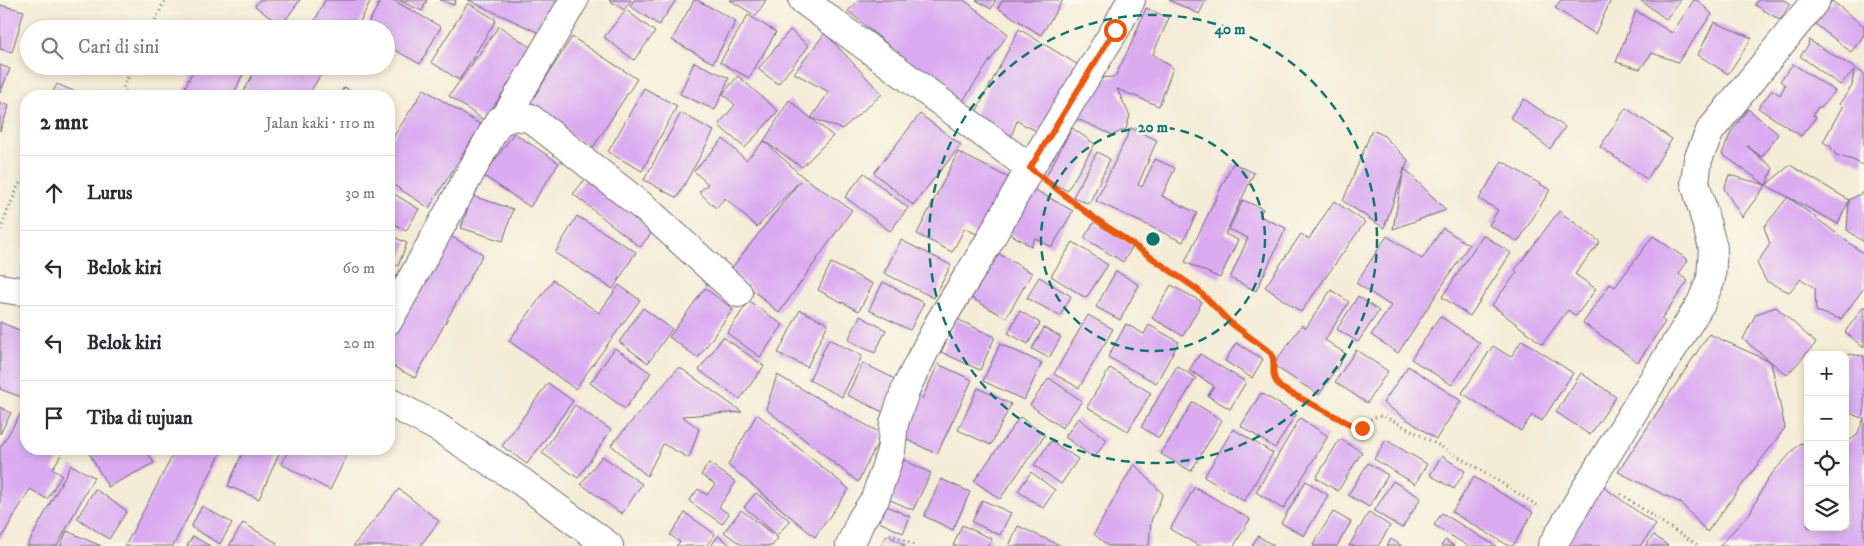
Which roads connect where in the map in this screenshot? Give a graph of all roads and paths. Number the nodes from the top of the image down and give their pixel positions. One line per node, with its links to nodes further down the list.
1 (164, 0): 6 (path)
2 (574, 0): 9 (street)
3 (803, 0): 10 (street)
4 (1131, 0): 10 (street)
5 (1816, 0): 18 (street)
6 (155, 20)
7 (129, 75): 8 (path)
8 (124, 90)
9 (504, 120): 15 (street); 16 (street)
10 (1030, 168): 19 (path); 21 (street)
11 (20, 182): 12 (path)
12 (0, 230)
13 (0, 288): 14 (street)
14 (20, 291)
15 (738, 293)
16 (395, 309)
17 (395, 405): 20 (street)
18 (1594, 475): 19 (street); 22 (path)
19 (1559, 535)
20 (609, 546)
21 (850, 546)
22 (1698, 546)

